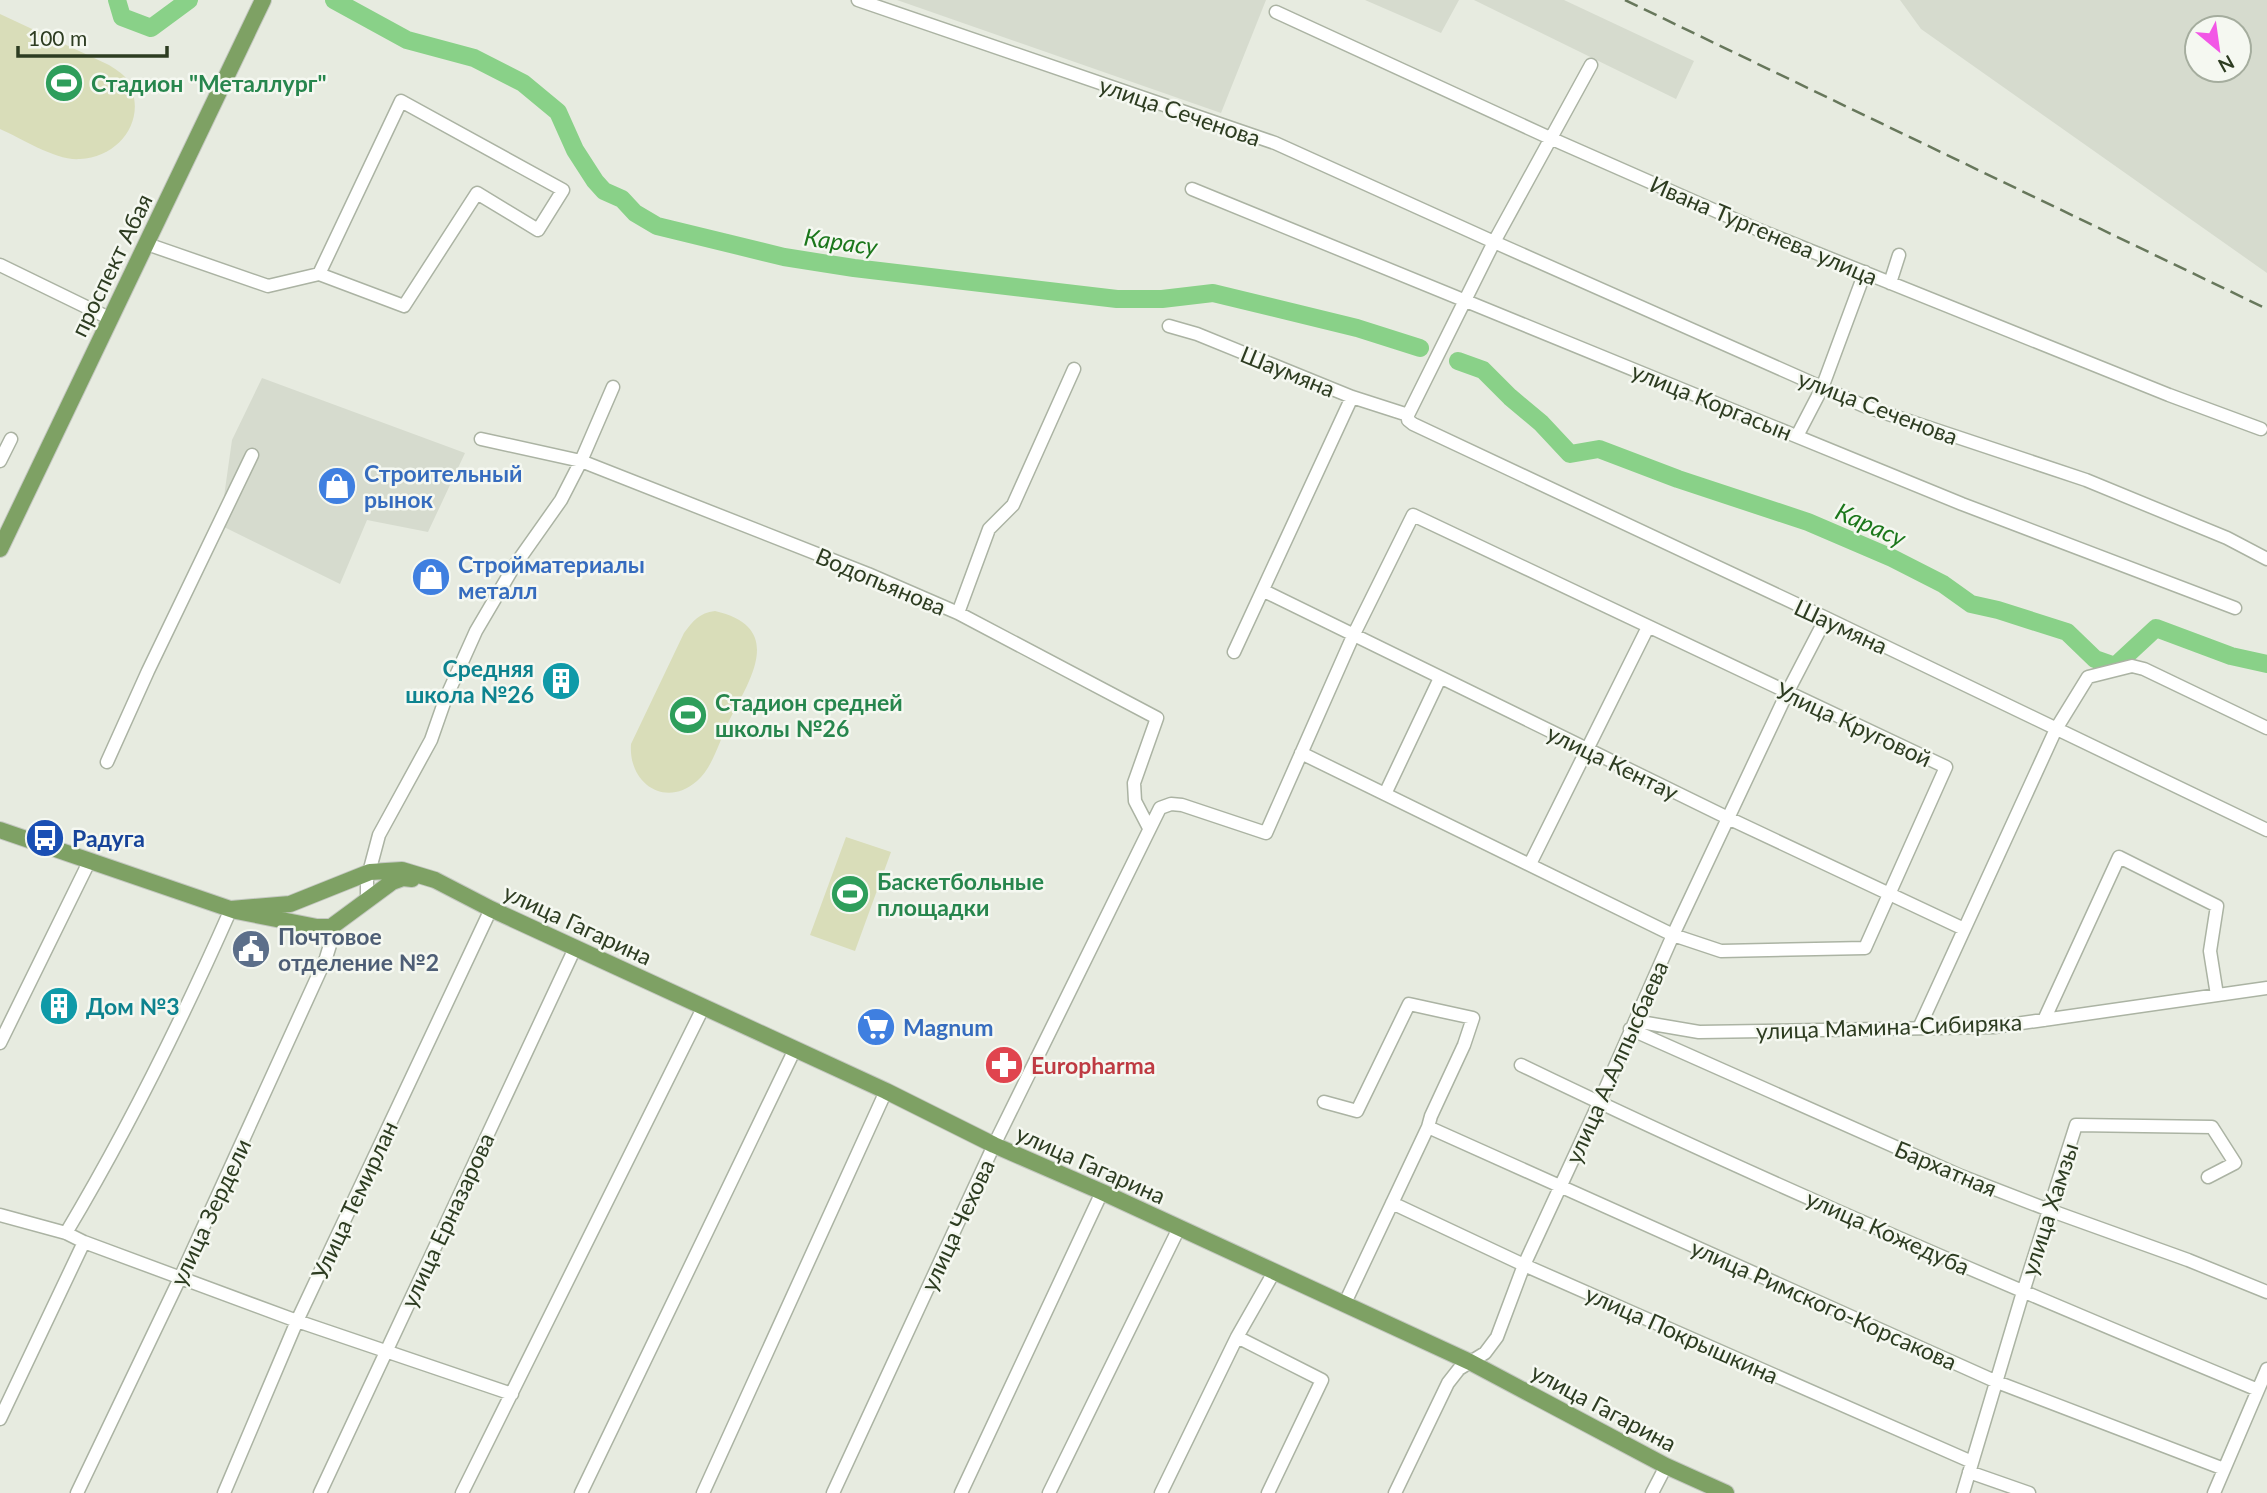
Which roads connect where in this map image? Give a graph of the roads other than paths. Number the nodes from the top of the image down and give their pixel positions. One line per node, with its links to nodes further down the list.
1 (263, 0): 8 (main road, проспект Абая)
2 (858, 0): 7 (street, улица Сеченова)
3 (1276, 12): 5 (street, Ивана Тургенева улица)
4 (1591, 65): 5 (street)
5 (1550, 138): 7 (street); 11 (street, Ивана Тургенева улица)
6 (1192, 189): 14 (street, улица Коргасын)
7 (1494, 243): 14 (street); 19 (street, улица Сеченова)
8 (146, 244): 12 (street); 15 (main road, проспект Абая)
9 (1899, 255): 13 (street)
10 (0, 265): 15 (street)
11 (1865, 272): 13 (street, Ивана Тургенева улица); 19 (street)
12 (319, 274): 12 (street)
13 (1890, 283): 22 (street, Ивана Тургенева улица)
14 (1464, 299): 21 (street); 23 (street, улица Коргасын)
15 (111, 319): 29 (main road, проспект Абая)
16 (1168, 326): 20 (street, Шаумяна)
17 (1074, 369): 33 (street)
18 (613, 387): 28 (street)
19 (1822, 388): 23 (street); 30 (street, улица Сеченова)
20 (1352, 397): 21 (street, Шаумяна); 31 (street)
21 (1410, 420): 34 (street, Шаумяна)
22 (2261, 429)
23 (1797, 436): 32 (street, улица Коргасын)
24 (10, 439): 27 (street)
25 (481, 439): 28 (street, Водопьянова)
26 (252, 455): 44 (street)
27 (0, 461)
28 (581, 461): 33 (street, Водопьянова); 52 (street)
29 (0, 550)
30 (2267, 559)
31 (1264, 591): 36 (street, улица Кентау); 37 (street)
32 (2235, 608)
33 (958, 613): 47 (street, Водопьянова)
34 (1826, 618): 39 (street, улица А.Алпысбаева); 41 (street, Шаумяна)
35 (1648, 627): 36 (street, Улица Круговой); 39 (street, Улица Круговой); 42 (street)
36 (1353, 636): 38 (street, улица Кентау); 43 (street)
37 (1234, 652)
38 (1440, 678): 42 (street, улица Кентау); 45 (street)
39 (1787, 693): 46 (street, улица А.Алпысбаева); 55 (street, Улица Круговой)
40 (2267, 728): 41 (street)
41 (2056, 729): 48 (street, Шаумяна); 63 (street)
42 (1588, 749): 46 (street, улица Кентау); 51 (street)
43 (1301, 753): 45 (street, Улица Круговой); 47 (street, улица Чехова)
44 (107, 762)
45 (1385, 794): 51 (street, Улица Круговой)
46 (1728, 818): 55 (street, улица Кентау); 64 (street, улица А.Алпысбаева)
47 (1149, 828): 79 (street, улица Чехова)
48 (2267, 830)
49 (0, 831): 50 (main road, улица Гагарина)
50 (89, 862): 58 (main road, улица Гагарина); 72 (street)
51 (1530, 864): 64 (street, Улица Круговой)
52 (370, 872): 53 (main road, улица Гагарина); 54 (main road, улица Гагарина); 56 (street)
53 (435, 880): 56 (main road, улица Гагарина); 59 (main road, улица Гагарина)
54 (337, 886): 57 (main road, улица Гагарина); 60 (main road)
55 (1890, 895): 63 (street, улица Кентау); 64 (street, Улица Круговой)
56 (367, 900): 60 (main road, улица Гагарина)
57 (290, 904): 58 (main road, улица Гагарина); 61 (main road)
58 (230, 909): 61 (main road, улица Гагарина); 87 (street)
59 (491, 909): 65 (main road, улица Гагарина); 95 (street, Улица Темирлан)
60 (349, 914): 62 (main road, улица Гагарина)
61 (291, 922): 62 (main road, улица Гагарина)
62 (331, 927): 91 (street, улица Зердели)
63 (1964, 929): 71 (street)
64 (1673, 935): 70 (street, улица А.Алпысбаева)
65 (575, 948): 68 (main road, улица Гагарина); 97 (street, улица Ерназарова)
66 (2267, 988): 67 (street, улица Мамина-Сибиряка)
67 (2217, 995): 69 (street, улица Мамина-Сибиряка); 69 (street)
68 (704, 1006): 73 (main road, улица Гагарина); 102 (street)
69 (2044, 1020): 71 (street, улица Мамина-Сибиряка)
70 (1633, 1025): 71 (street, улица Мамина-Сибиряка); 77 (street, улица А.Алпысбаева); 84 (street, Бархатная)
71 (1919, 1028)
72 (0, 1043)
73 (795, 1049): 75 (main road, улица Гагарина); 111 (street)
74 (1521, 1065): 77 (street, улица Кожедуба)
75 (886, 1091): 79 (main road, улица Гагарина); 112 (street)
76 (1324, 1102): 78 (street)
77 (1599, 1103): 81 (street, улица А.Алпысбаева); 92 (street, улица Кожедуба)
78 (1428, 1127): 81 (street, улица Римского-Корсакова); 83 (street)
79 (994, 1145): 82 (main road, улица Гагарина); 113 (street, улица Чехова)
80 (2208, 1177): 84 (street, улица Хамзы)
81 (1561, 1186): 89 (street, улица А.Алпысбаева); 100 (street, улица Римского-Корсакова)
82 (1102, 1192): 86 (main road, улица Гагарина); 114 (street)
83 (1392, 1203): 89 (street, улица Покрышкина); 94 (street)
84 (2049, 1210): 92 (street, улица Хамзы); 93 (street, Бархатная)
85 (0, 1215): 87 (street)
86 (1179, 1228): 90 (main road, улица Гагарина); 115 (street)
87 (66, 1233): 88 (street)
88 (84, 1242): 91 (street); 103 (street)
89 (1524, 1265): 98 (street, улица А.Алпысбаева); 105 (street, улица Покрышкина)
90 (1274, 1272): 94 (main road, улица Гагарина); 96 (street)
91 (180, 1278): 95 (street); 107 (street, улица Зердели)
92 (2023, 1292): 100 (street, улица Хамзы); 101 (street, улица Кожедуба)
93 (2267, 1292)
94 (1344, 1305): 98 (main road, улица Гагарина)
95 (297, 1321): 97 (street); 108 (street, Улица Темирлан)
96 (1237, 1337): 116 (street); 117 (street)
97 (386, 1351): 102 (street); 109 (street, улица Ерназарова)
98 (1470, 1362): 104 (main road, улица Гагарина); 118 (street, улица А.Алпысбаева)
99 (2267, 1369): 101 (street)
100 (1997, 1382): 105 (street, улица Хамзы); 106 (street, улица Римского-Корсакова)
101 (2258, 1390): 106 (street)
102 (512, 1394): 110 (street)
103 (0, 1419)
104 (1666, 1466): 119 (street); 120 (main road, улица Гагарина)
105 (1971, 1467): 121 (street, улица Хамзы); 122 (street, улица Покрышкина)
106 (2224, 1469): 123 (street)
107 (77, 1493)
108 (224, 1493)
109 (320, 1493)
110 (462, 1493)
111 (582, 1493)
112 (704, 1493)
113 (833, 1493)
114 (961, 1493)
115 (1049, 1493)
116 (1161, 1493)
117 (1268, 1493)
118 (1395, 1493)
119 (1652, 1493)
120 (1726, 1493)
121 (1963, 1493)
122 (2029, 1493)
123 (2214, 1493)

